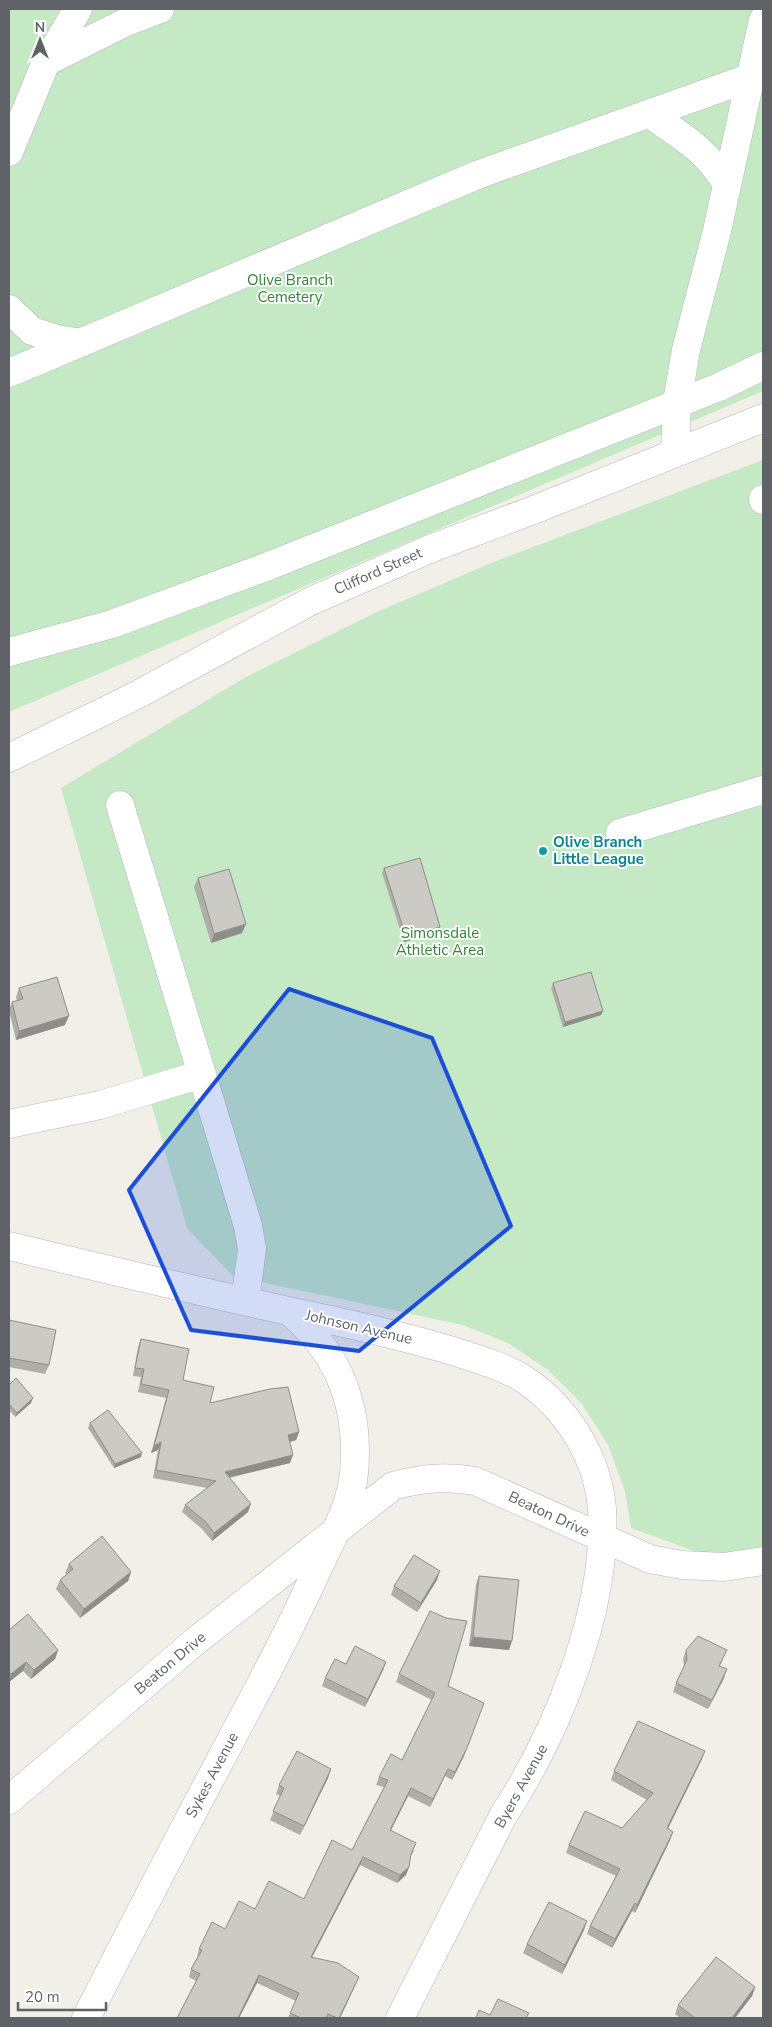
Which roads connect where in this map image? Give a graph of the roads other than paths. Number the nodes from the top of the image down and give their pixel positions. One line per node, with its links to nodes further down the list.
1 (78, 9): 4 (street)
2 (160, 9): 4 (street)
3 (763, 20): 5 (street)
4 (46, 62): 7 (street)
5 (757, 76): 6 (street); 8 (street)
6 (651, 115): 8 (street); 10 (street)
7 (9, 152)
8 (727, 186): 13 (street)
9 (9, 309): 10 (street)
10 (82, 343): 12 (street)
11 (763, 366): 13 (street)
12 (9, 373)
13 (677, 402): 15 (street); 16 (street)
14 (763, 418): 15 (street, Clifford Street)
15 (675, 453): 17 (street, Clifford Street)
16 (9, 652)
17 (9, 758)
18 (763, 790): 20 (street)
19 (120, 805): 21 (street)
20 (620, 833)
21 (202, 1074): 22 (street); 24 (street)
22 (9, 1124)
23 (9, 1246): 24 (street, Johnson Avenue)
24 (245, 1301): 25 (street, Johnson Avenue)
25 (289, 1311): 26 (street, Beaton Drive); 27 (street, Johnson Avenue)
26 (336, 1531): 27 (street, Beaton Drive); 29 (street, Beaton Drive); 30 (street, Sykes Avenue)
27 (602, 1538): 28 (street, Beaton Drive); 31 (street, Byers Avenue)
28 (763, 1561)
29 (9, 1800)
30 (86, 2018)
31 (400, 2018)

